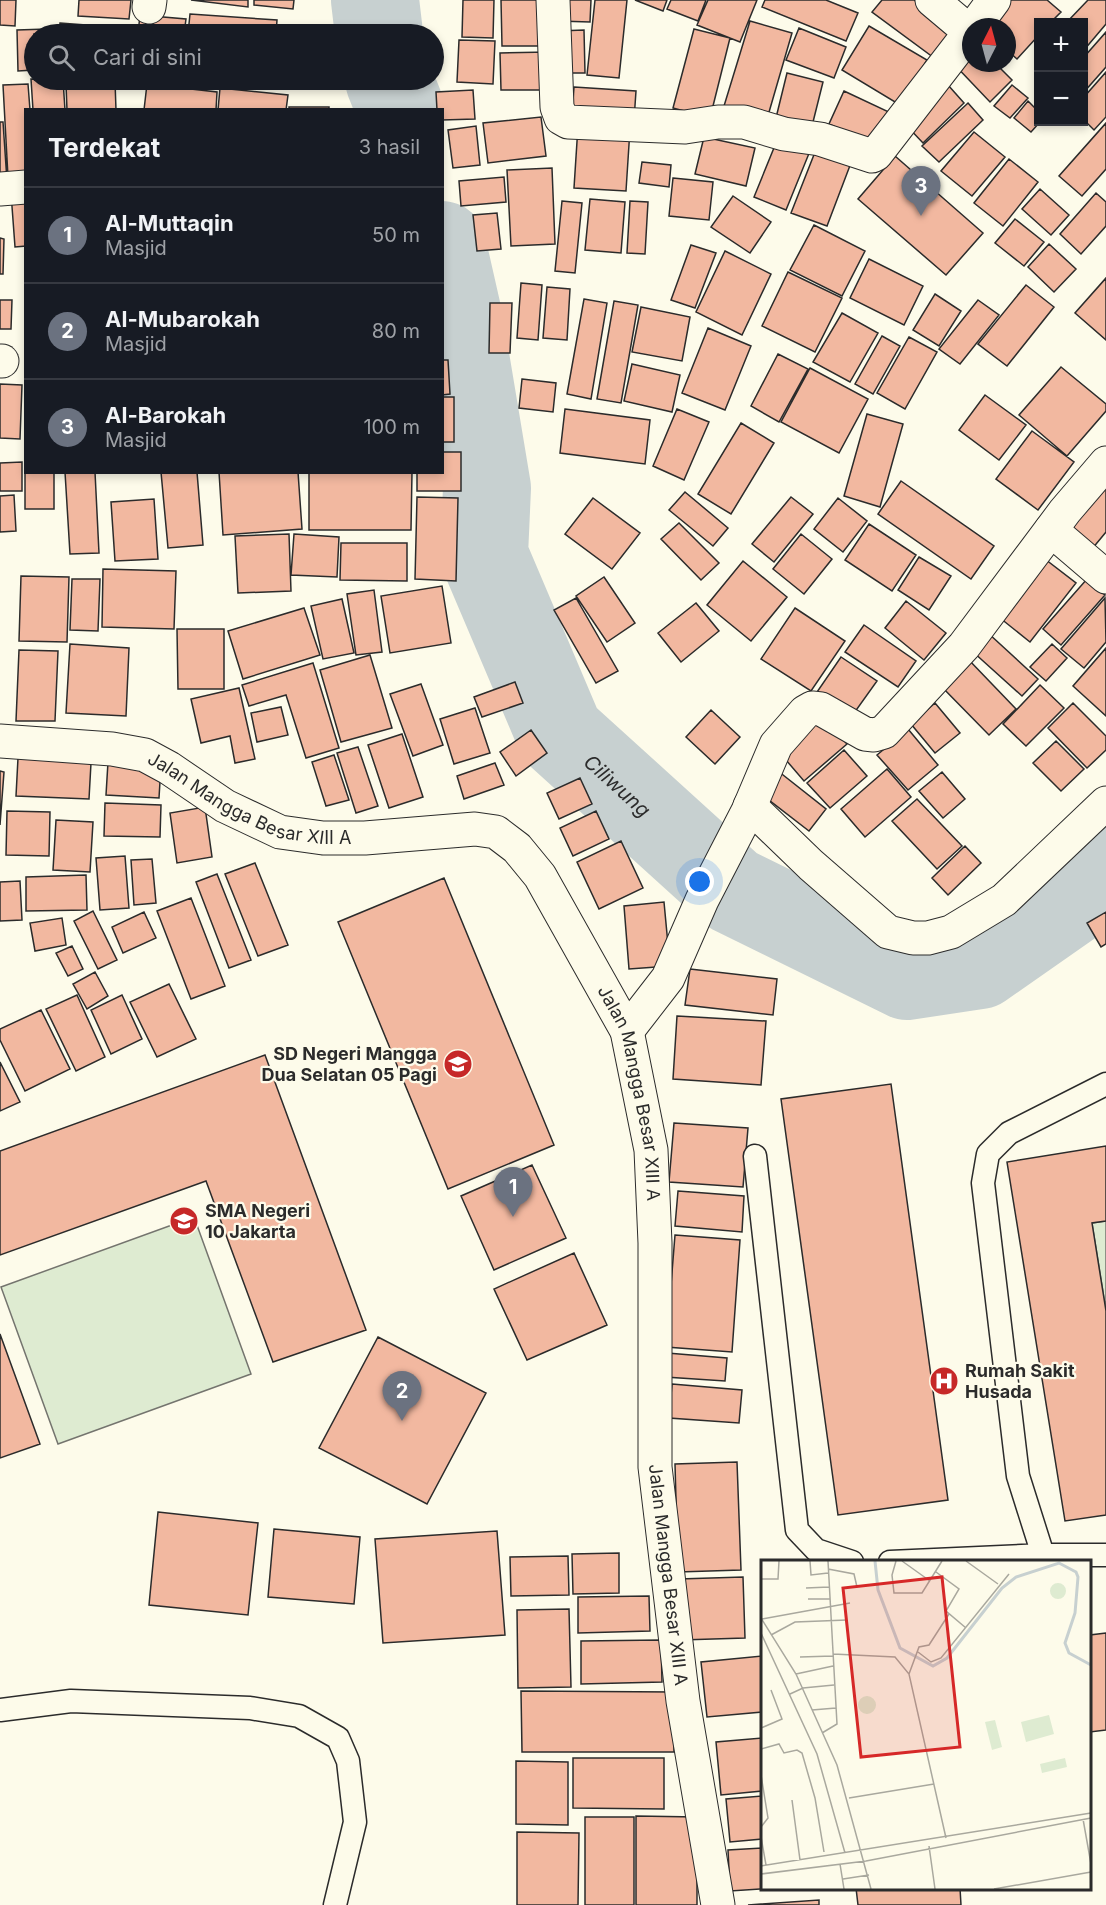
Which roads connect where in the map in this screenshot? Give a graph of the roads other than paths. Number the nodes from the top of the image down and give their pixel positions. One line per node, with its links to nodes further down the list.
1 (553, 0): 6 (street)
2 (932, 0): 5 (street)
3 (994, 0): 4 (street)
4 (981, 18)
5 (962, 22)
6 (962, 43)
7 (24, 187): 8 (street)
8 (0, 189)
9 (1106, 463): 10 (street)
10 (1051, 530): 11 (street); 14 (street)
11 (1106, 577)
12 (0, 741): 15 (street, Jalan Mangga Besar XIII A)
13 (1106, 803): 14 (street)
14 (749, 808): 15 (street)
15 (627, 1031): 24 (street, Jalan Mangga Besar XIII A)
16 (1106, 1084): 19 (lane)
17 (755, 1156): 20 (lane)
18 (1106, 1555): 19 (lane)
19 (1043, 1556): 21 (lane)
20 (846, 1560)
21 (941, 1560)
22 (0, 1710): 23 (lane)
23 (335, 1905)
24 (717, 1905)

